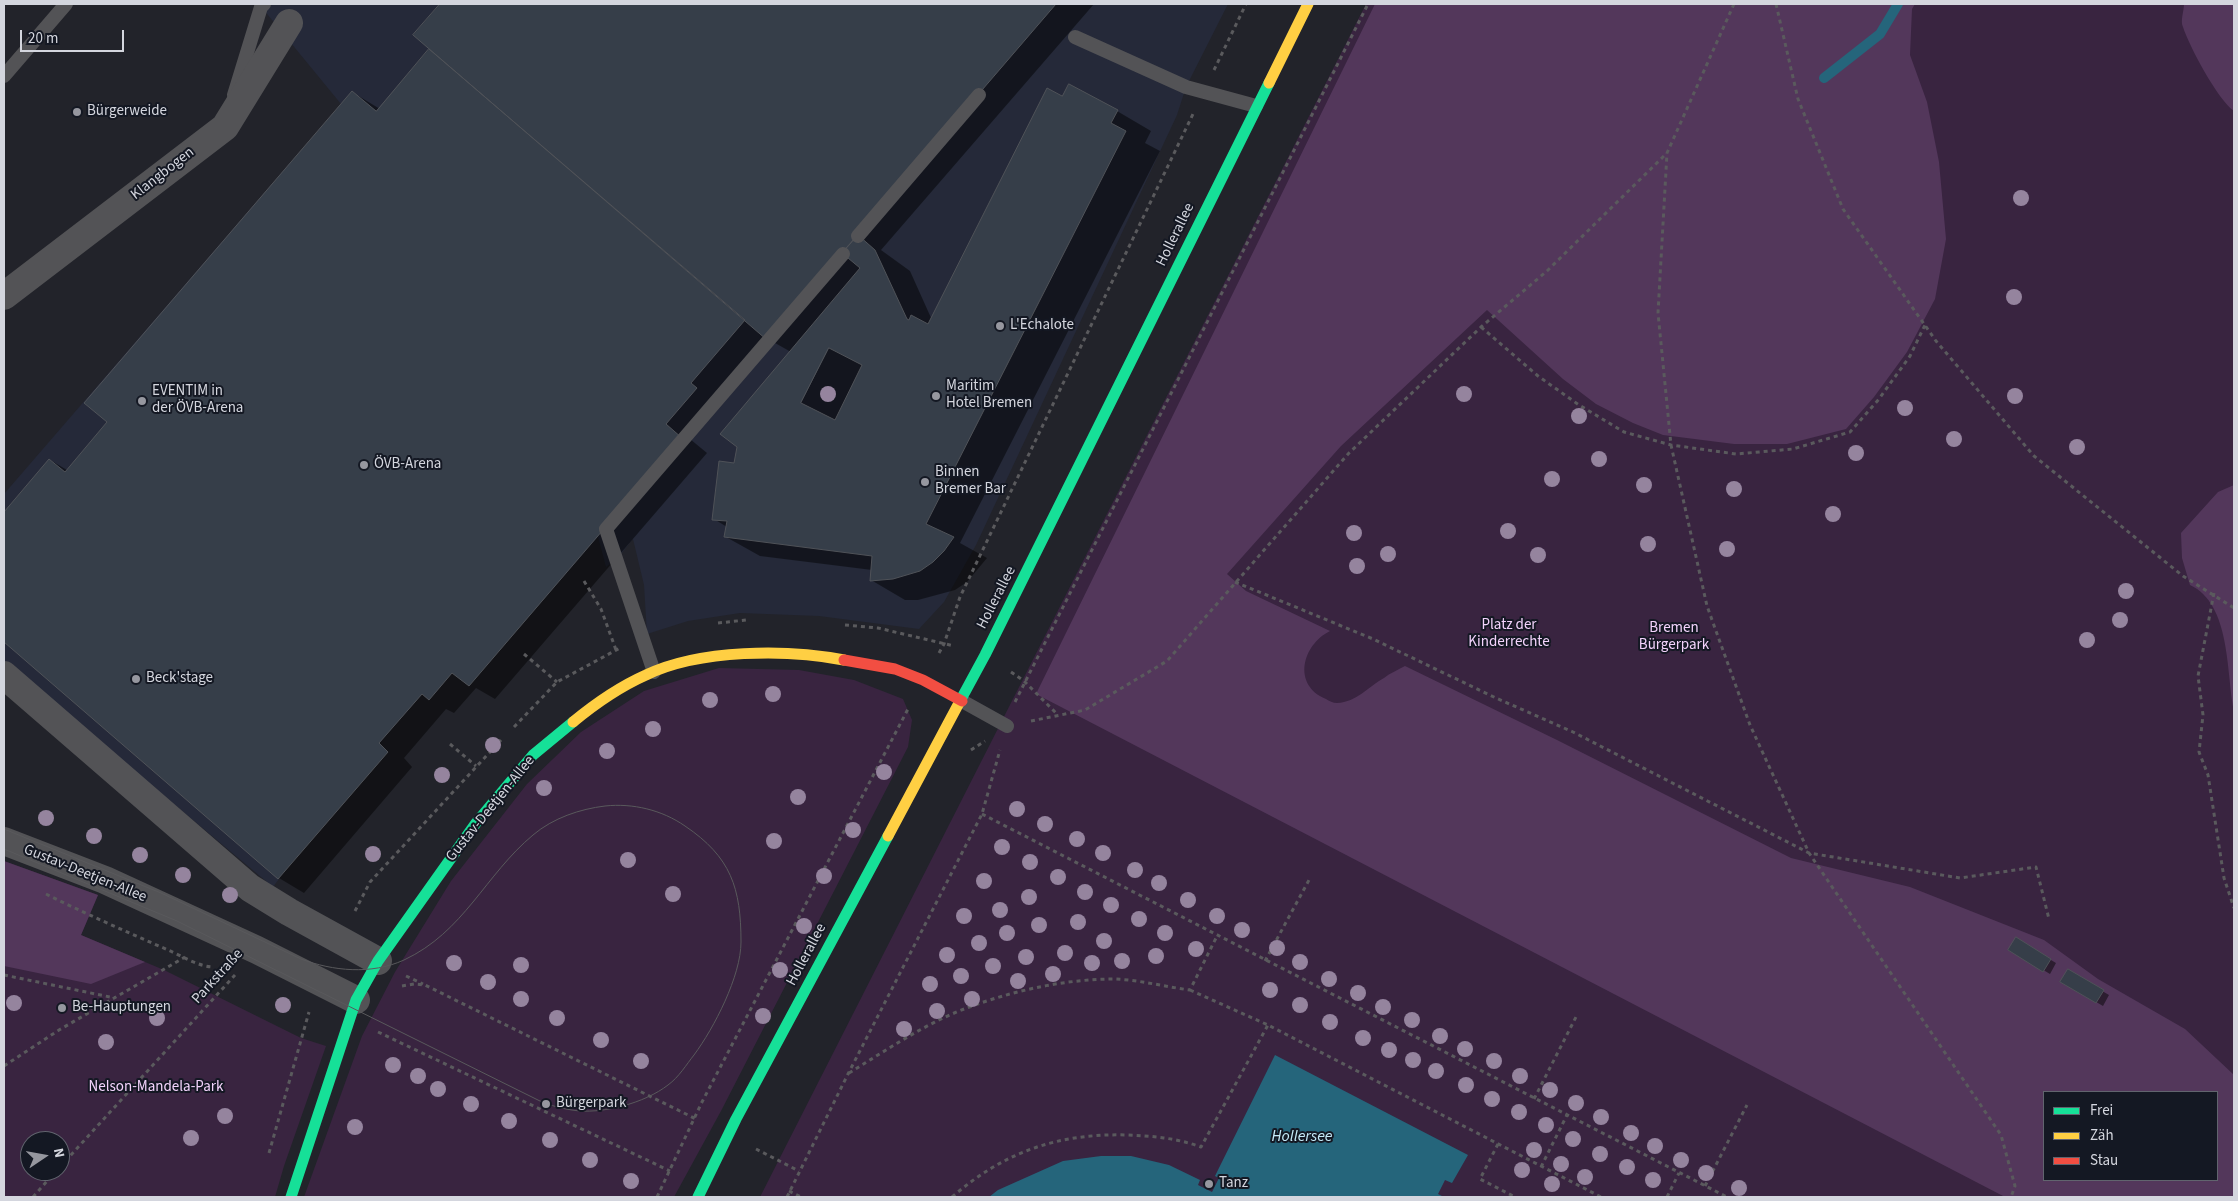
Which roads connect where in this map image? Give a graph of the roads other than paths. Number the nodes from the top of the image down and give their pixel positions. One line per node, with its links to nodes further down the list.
1 (66, 4): 6 (lane)
2 (264, 4): 9 (lane)
3 (1308, 4): 8 (main road, Hollerallee)
4 (289, 23): 9 (street, Klangbogen)
5 (1075, 37): 8 (lane)
6 (4, 76)
7 (979, 95): 10 (lane)
8 (1256, 106): 15 (main road, Hollerallee)
9 (225, 127): 12 (street, Klangbogen)
10 (858, 236)
11 (843, 254): 13 (lane)
12 (4, 296)
13 (654, 672): 15 (main road, Gustav-Deetjen-Allee); 18 (main road, Gustav-Deetjen-Allee)
14 (4, 675): 18 (street)
15 (962, 701): 16 (lane); 21 (main road, Hollerallee)
16 (1007, 726)
17 (4, 840): 19 (street, Gustav-Deetjen-Allee)
18 (378, 961): 19 (main road, Gustav-Deetjen-Allee)
19 (352, 1010): 20 (main road, Gustav-Deetjen-Allee)
20 (291, 1197)
21 (698, 1197)

